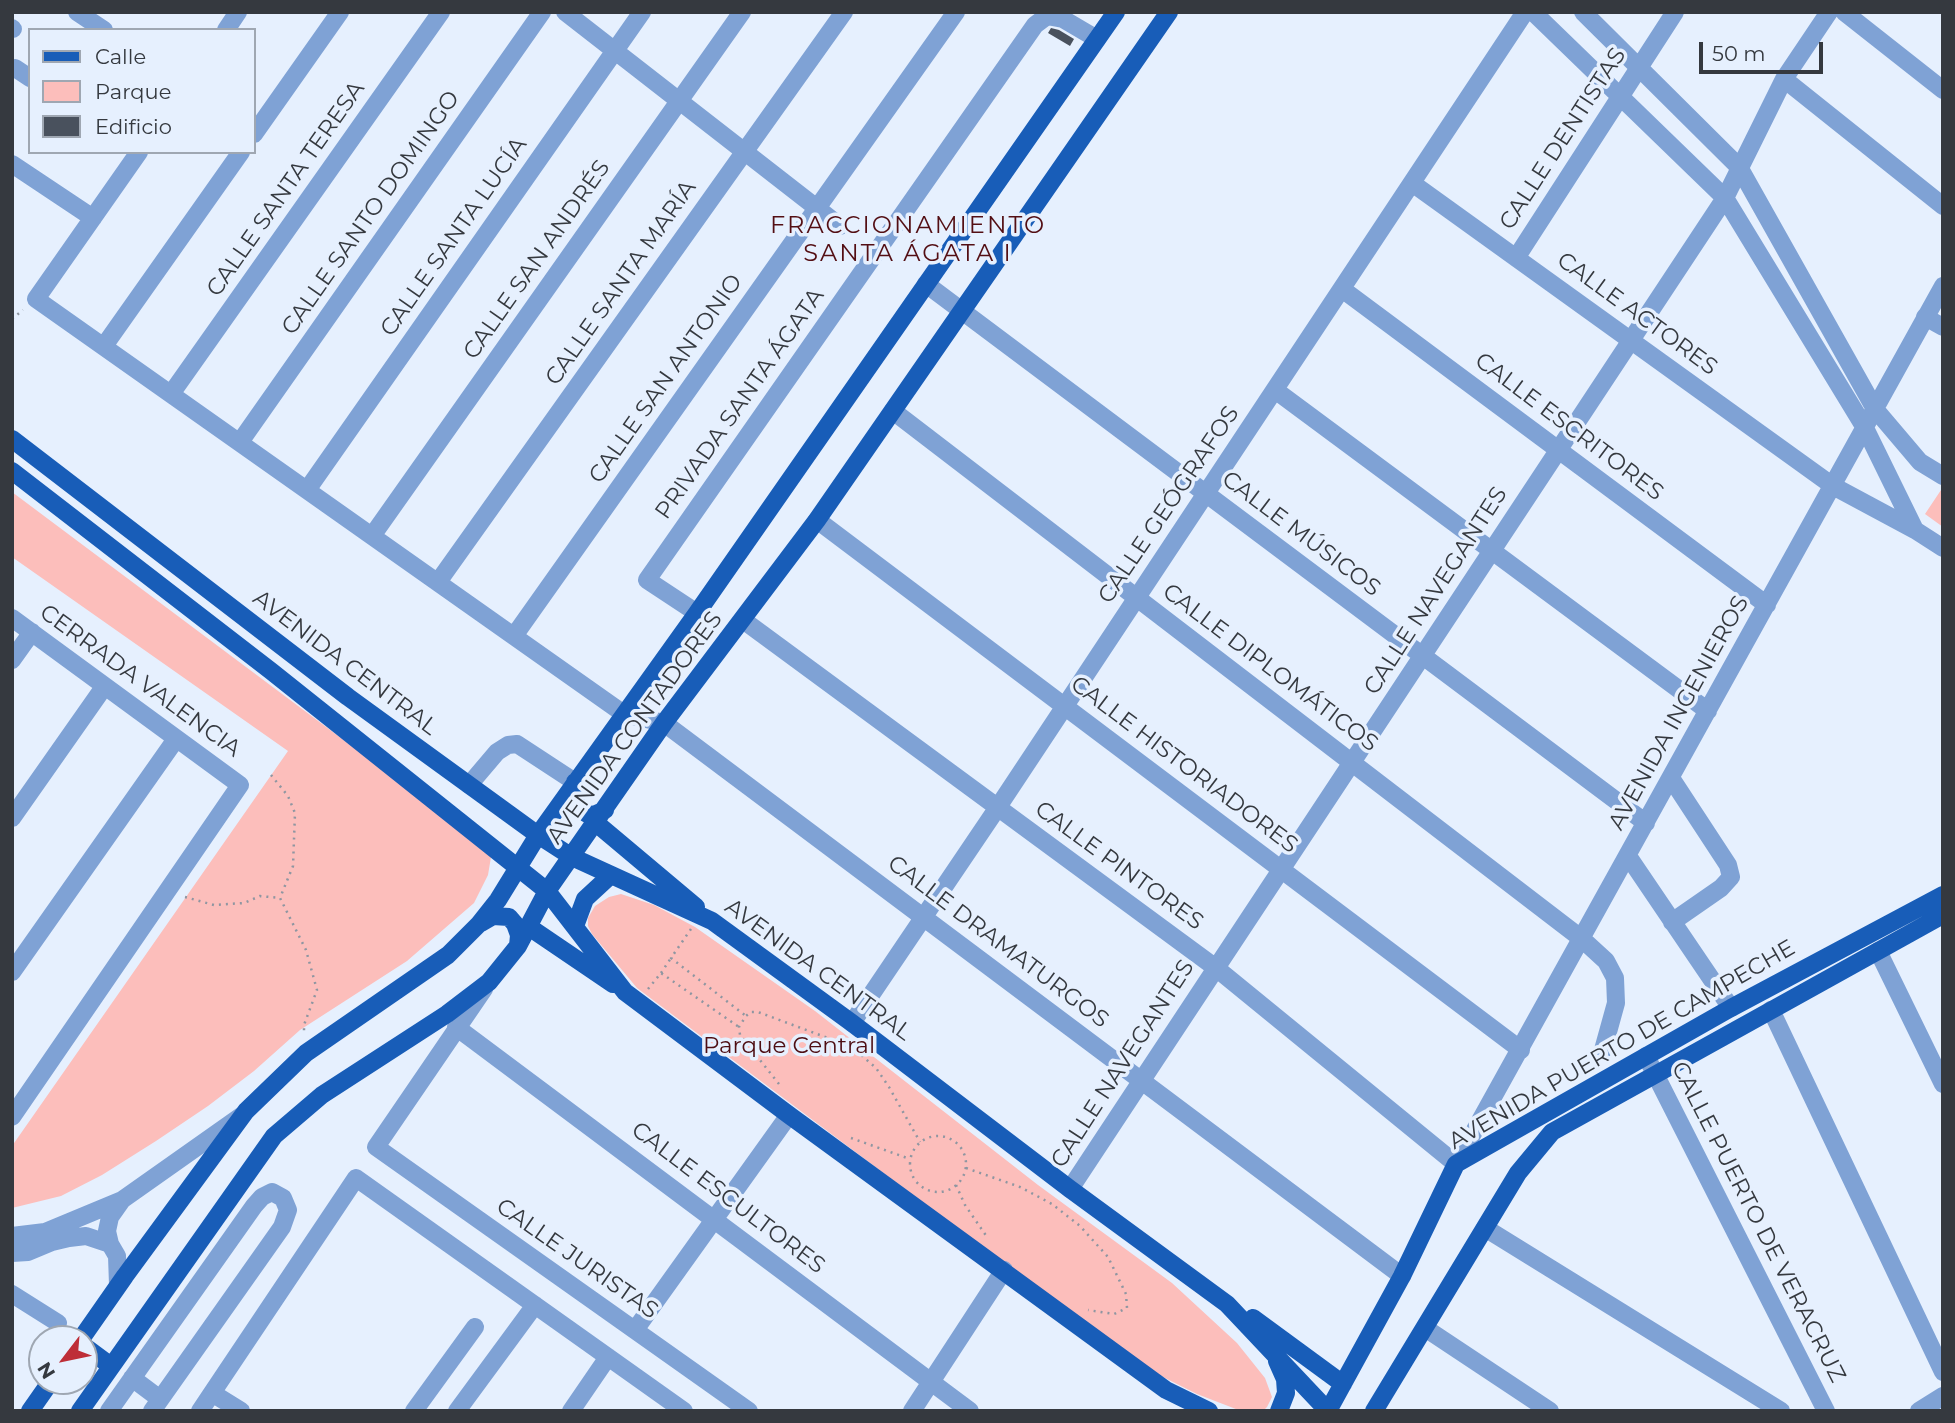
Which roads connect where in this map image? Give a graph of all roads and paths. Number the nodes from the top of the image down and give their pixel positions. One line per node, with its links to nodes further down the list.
1 (77, 12): 19 (street)
2 (238, 12): 20 (street)
3 (340, 12): 28 (street)
4 (441, 12): 50 (street, CALLE SANTA TERESA)
5 (542, 12): 55 (street, CALLE SANTO DOMINGO)
6 (565, 12): 22 (street)
7 (642, 12): 22 (street, CALLE SANTA LUCÍA)
8 (742, 12): 27 (street, CALLE SAN ANDRÉS)
9 (844, 12): 29 (street, CALLE SANTA MARÍA)
10 (956, 12): 37 (street, CALLE SAN ANTONIO)
11 (1116, 12): 21 (main road, AVENIDA CONTADORES)
12 (1169, 12): 44 (main road, AVENIDA CONTADORES)
13 (1525, 12): 34 (street, CALLE GEÓGRAFOS)
14 (1533, 12): 26 (street)
15 (1583, 12): 23 (street)
16 (1675, 12): 23 (street, CALLE DENTISTAS)
17 (1829, 12): 24 (street, CALLE NAVEGANTES)
18 (1844, 12): 25 (street)
19 (101, 28)
20 (227, 28)
21 (1097, 39): 41 (main road, AVENIDA CONTADORES); 70 (street, PRIVADA SANTA ÁGATA)
22 (615, 51): 27 (street); 60 (street, CALLE SANTA LUCÍA)
23 (1639, 67): 26 (street, CALLE DENTISTAS); 33 (street)
24 (1784, 79): 33 (street, CALLE NAVEGANTES); 36 (street)
25 (1943, 90)
26 (1620, 97): 35 (street); 40 (street, CALLE DENTISTAS)
27 (679, 101): 29 (street); 64 (street, CALLE SAN ANDRÉS)
28 (256, 131)
29 (745, 151): 37 (street); 67 (street, CALLE SANTA MARÍA)
30 (137, 154): 38 (street)
31 (240, 154): 48 (street)
32 (12, 164): 38 (street)
33 (1739, 167): 35 (street, CALLE NAVEGANTES); 51 (street)
34 (1412, 183): 40 (street, CALLE ACTORES); 43 (street, CALLE GEÓGRAFOS)
35 (1725, 198): 47 (street, CALLE NAVEGANTES); 53 (street)
36 (1943, 206)
37 (818, 208): 39 (street); 74 (street, CALLE SAN ANTONIO)
38 (93, 218): 48 (street)
39 (840, 226)
40 (1516, 258): 47 (street, CALLE ACTORES)
41 (926, 284): 44 (street, CALLE MÚSICOS); 70 (main road, AVENIDA CONTADORES)
42 (1943, 286): 45 (street, AVENIDA INGENIEROS)
43 (1342, 289): 49 (street, CALLE GEÓGRAFOS); 56 (street, CALLE ESCRITORES)
44 (963, 311): 52 (main road, AVENIDA CONTADORES); 61 (street, CALLE MÚSICOS)
45 (1925, 317): 46 (street); 51 (street, AVENIDA INGENIEROS)
46 (1943, 327)
47 (1631, 340): 56 (street, CALLE NAVEGANTES); 59 (street, CALLE ACTORES)
48 (104, 346): 50 (street)
49 (1275, 390): 61 (street, CALLE GEÓGRAFOS); 66 (street)
50 (171, 394): 55 (street)
51 (1875, 408): 53 (street, AVENIDA INGENIEROS); 58 (street)
52 (893, 411): 62 (main road, AVENIDA CONTADORES); 68 (street, CALLE DIPLOMÁTICOS)
53 (1865, 428): 59 (street, AVENIDA INGENIEROS); 63 (street)
54 (12, 439): 87 (main road, AVENIDA CENTRAL)
55 (240, 442): 60 (street)
56 (1559, 449): 66 (street, CALLE NAVEGANTES); 69 (street, CALLE ESCRITORES)
57 (12, 471): 95 (main road)
58 (1943, 476)
59 (1833, 486): 63 (street, CALLE ACTORES); 69 (street, AVENIDA INGENIEROS)
60 (307, 489): 64 (street)
61 (1206, 494): 68 (street, CALLE GEÓGRAFOS); 75 (street, CALLE MÚSICOS)
62 (817, 520): 72 (main road, AVENIDA CONTADORES); 78 (street, CALLE HISTORIADORES)
63 (1915, 530): 65 (street, CALLE ACTORES)
64 (372, 536): 67 (street)
65 (1943, 548)
66 (1492, 550): 75 (street, CALLE NAVEGANTES); 79 (street)
67 (438, 582): 74 (street)
68 (1137, 597): 78 (street, CALLE GEÓGRAFOS); 83 (street, CALLE DIPLOMÁTICOS)
69 (1766, 605): 79 (street, AVENIDA INGENIEROS)
70 (697, 612): 80 (main road, AVENIDA CONTADORES)
71 (12, 618): 73 (street, CERRADA VALENCIA)
72 (743, 620): 81 (main road, AVENIDA CONTADORES); 88 (street, CALLE PINTORES)
73 (32, 632): 76 (street); 77 (street, CERRADA VALENCIA)
74 (514, 636): 80 (street)
75 (1423, 655): 83 (street, CALLE NAVEGANTES); 91 (street, CALLE MÚSICOS)
76 (12, 660)
77 (104, 687): 82 (street, CERRADA VALENCIA); 90 (street)
78 (1065, 707): 88 (street, CALLE GEÓGRAFOS); 96 (street, CALLE HISTORIADORES)
79 (1708, 711): 85 (street, AVENIDA INGENIEROS)
80 (624, 714): 81 (street); 86 (main road, AVENIDA CONTADORES)
81 (664, 723): 89 (main road, AVENIDA CONTADORES); 103 (street, CALLE DRAMATURGOS)
82 (176, 739): 98 (street, CERRADA VALENCIA); 114 (street)
83 (1353, 761): 96 (street, CALLE NAVEGANTES); 109 (street, CALLE DIPLOMÁTICOS)
84 (271, 775): 101 (path)
85 (1671, 778): 91 (street, AVENIDA INGENIEROS); 105 (street)
86 (575, 782): 87 (street); 89 (main road); 92 (main road, AVENIDA CONTADORES)
87 (469, 785): 92 (main road, AVENIDA CENTRAL)
88 (998, 807): 103 (street, CALLE GEÓGRAFOS); 113 (street, CALLE PINTORES)
89 (600, 817): 94 (main road, AVENIDA CONTADORES); 104 (main road)
90 (12, 818)
91 (1646, 823): 93 (street, AVENIDA INGENIEROS)
92 (538, 835): 94 (main road, AVENIDA CENTRAL); 95 (main road, AVENIDA CONTADORES)
93 (1628, 856): 105 (street); 109 (street, AVENIDA INGENIEROS)
94 (572, 857): 97 (main road, AVENIDA CENTRAL); 99 (main road, AVENIDA CONTADORES)
95 (519, 868): 99 (main road); 106 (main road, AVENIDA CONTADORES)
96 (1282, 869): 113 (street, CALLE NAVEGANTES); 124 (street, CALLE HISTORIADORES)
97 (611, 875): 104 (main road, AVENIDA CENTRAL); 107 (main road)
98 (169, 888): 101 (path); 134 (street)
99 (547, 891): 107 (main road); 108 (main road, AVENIDA CONTADORES)
100 (1943, 895): 118 (main road, AVENIDA PUERTO DE CAMPECHE)
101 (280, 898): 126 (path)
102 (1943, 915): 111 (main road, AVENIDA PUERTO DE CAMPECHE)
103 (924, 916): 121 (street, CALLE GEÓGRAFOS); 129 (street, CALLE DRAMATURGOS)
104 (706, 918): 112 (path); 121 (main road, AVENIDA CENTRAL)
105 (1672, 922): 118 (street)
106 (480, 924): 110 (main road); 126 (main road, AVENIDA CONTADORES)
107 (575, 926): 117 (main road)
108 (529, 928): 110 (main road, AVENIDA CONTADORES); 117 (main road)
109 (1583, 939): 124 (street, AVENIDA INGENIEROS); 125 (street, CALLE DIPLOMÁTICOS)
110 (518, 946): 116 (main road, AVENIDA CONTADORES)
111 (1878, 951): 119 (main road, AVENIDA PUERTO DE CAMPECHE); 130 (street)
112 (671, 958): 115 (path); 120 (path)
113 (1216, 968): 129 (street, CALLE NAVEGANTES); 138 (street, CALLE PINTORES)
114 (12, 972)
115 (661, 973): 117 (path); 123 (path)
116 (489, 982): 122 (street); 166 (main road, AVENIDA CONTADORES)
117 (631, 997): 133 (main road)
118 (1731, 1008): 127 (main road, AVENIDA PUERTO DE CAMPECHE)
119 (1771, 1010): 128 (main road, AVENIDA PUERTO DE CAMPECHE); 167 (street)
120 (746, 1016): 123 (path); 136 (path)
121 (852, 1023): 141 (main road, AVENIDA CENTRAL)
122 (456, 1027): 143 (street, CALLE ESCULTORES); 162 (street, CALLE JURISTAS)
123 (739, 1027): 131 (path)
124 (1521, 1050): 138 (street, AVENIDA INGENIEROS)
125 (1603, 1050)
126 (306, 1053): 132 (main road, AVENIDA CONTADORES)
127 (1646, 1056): 128 (street, CALLE PUERTO DE VERACRUZ); 138 (main road, AVENIDA PUERTO DE CAMPECHE)
128 (1656, 1074): 144 (main road, AVENIDA PUERTO DE CAMPECHE); 196 (street, CALLE PUERTO DE VERACRUZ)
129 (1142, 1081): 141 (street, CALLE NAVEGANTES); 152 (street, CALLE DRAMATURGOS)
130 (1943, 1084)
131 (779, 1085)
132 (243, 1114): 142 (street); 153 (main road, AVENIDA CONTADORES)
133 (789, 1115): 143 (street); 151 (main road)
134 (12, 1117)
135 (841, 1133): 137 (path)
136 (920, 1142): 137 (path); 139 (path)
137 (910, 1159): 140 (path)
138 (1456, 1164): 152 (main road, AVENIDA PUERTO DE CAMPECHE)
139 (966, 1168): 140 (path); 157 (path)
140 (956, 1185): 147 (path)
141 (1070, 1189): 155 (main road, AVENIDA CENTRAL)
142 (122, 1200): 145 (street); 148 (street)
143 (715, 1218): 162 (street); 169 (street, CALLE ESCULTORES)
144 (1485, 1228): 161 (main road, AVENIDA PUERTO DE CAMPECHE); 195 (street)
145 (45, 1232): 146 (street); 149 (street)
146 (12, 1236)
147 (986, 1236)
148 (110, 1244): 149 (street); 153 (street)
149 (20, 1252): 150 (street)
150 (12, 1267)
151 (1004, 1270): 169 (street); 171 (main road)
152 (1402, 1276): 170 (main road, AVENIDA PUERTO DE CAMPECHE)
153 (118, 1285): 159 (main road, AVENIDA CONTADORES)
154 (12, 1294): 158 (street)
155 (1227, 1304): 163 (main road, AVENIDA CENTRAL); 170 (main road)
156 (535, 1305): 165 (street); 172 (street); 183 (street)
157 (1086, 1310)
158 (58, 1323)
159 (91, 1325)
160 (475, 1327): 182 (street)
161 (1425, 1328): 193 (main road, AVENIDA PUERTO DE CAMPECHE); 194 (street)
162 (635, 1330): 186 (street, CALLE JURISTAS)
163 (1266, 1344): 191 (main road); 192 (main road, AVENIDA CENTRAL)
164 (98, 1356): 166 (main road)
165 (608, 1357): 184 (street); 185 (street)
166 (111, 1366): 178 (main road, AVENIDA CONTADORES)
167 (1943, 1372)
168 (132, 1378): 175 (street); 175 (street); 179 (street)
169 (932, 1382): 187 (street); 188 (street, CALLE ESCULTORES)
170 (1343, 1384): 192 (main road, AVENIDA PUERTO DE CAMPECHE)
171 (1166, 1390): 189 (main road); 190 (main road)
172 (212, 1393): 180 (street); 181 (street)
173 (41, 1395): 177 (main road)
174 (1943, 1396): 176 (street)
175 (156, 1405)
176 (1924, 1409)
177 (30, 1411)
178 (80, 1411)
179 (109, 1411)
180 (200, 1411)
181 (241, 1411)
182 (414, 1411)
183 (457, 1411)
184 (571, 1411)
185 (684, 1411)
186 (749, 1411)
187 (912, 1411)
188 (970, 1411)
189 (1190, 1411)
190 (1209, 1411)
191 (1279, 1411)
192 (1328, 1411)
193 (1374, 1411)
194 (1550, 1411)
195 (1780, 1411)
196 (1826, 1411)

